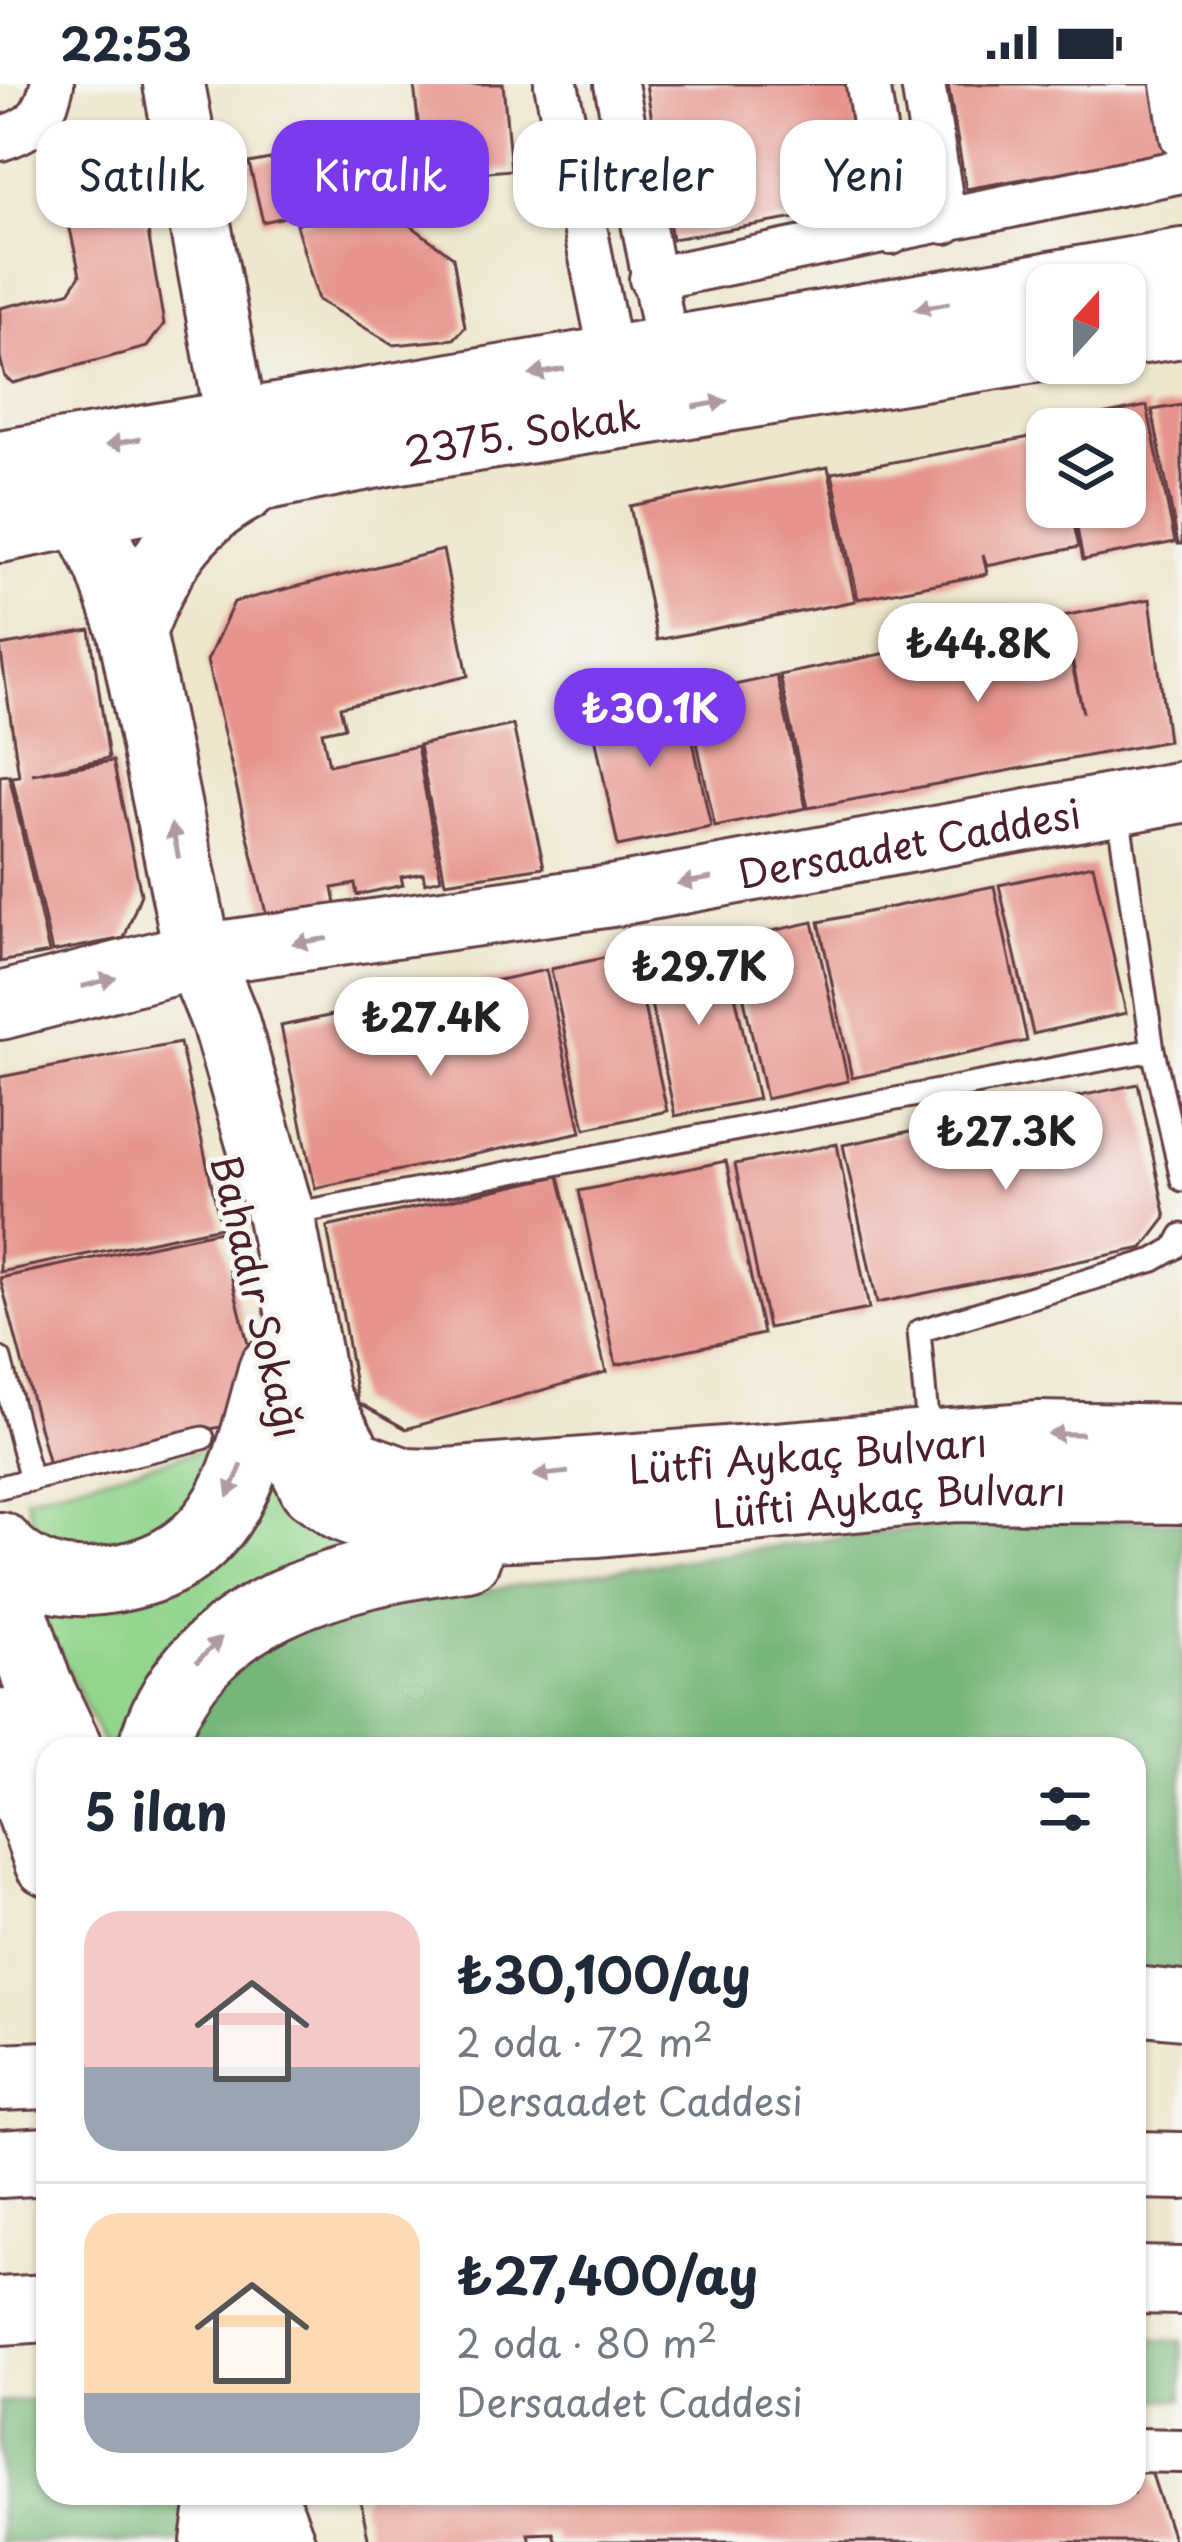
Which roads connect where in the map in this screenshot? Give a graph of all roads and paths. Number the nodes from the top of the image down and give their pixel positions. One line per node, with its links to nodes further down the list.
1 (174, 84): 24 (street)
2 (202, 84): 24 (street)
3 (556, 84): 23 (street)
4 (616, 84): 18 (street)
5 (868, 84): 15 (street)
6 (923, 84): 9 (street)
7 (1173, 84): 10 (street)
8 (48, 98): 11 (street)
9 (929, 120)
10 (1182, 137)
11 (0, 139)
12 (1182, 171): 13 (street)
13 (946, 222)
14 (913, 228): 15 (street)
15 (891, 232): 18 (street)
16 (1182, 262): 17 (main road, 2375. Sokak)
17 (1146, 268)
18 (651, 279): 23 (street)
19 (1026, 289): 23 (main road, 2375. Sokak, one-way to 23)
20 (1182, 324): 21 (main road)
21 (1146, 330)
22 (1026, 348): 24 (main road, 2375. Sokak, one-way to 22)
23 (640, 356): 24 (main road, 2375. Sokak, one-way to 24)
24 (257, 439): 25 (main road, 2375. Sokak, one-way to 25); 26 (main road, 2375. Sokak); 28 (main road)
25 (4, 464): 26 (main road)
26 (88, 513): 27 (main road, 2375. Sokak); 28 (main road, Bahadır Sokağı)
27 (0, 529)
28 (132, 632): 31 (main road, Bahadır Sokağı, one-way to 28)
29 (1182, 792): 30 (street, Dersaadet Caddesi)
30 (1117, 804): 31 (street, Dersaadet Caddesi, one-way to 31); 33 (lane)
31 (198, 955): 32 (main road, Dersaadet Caddesi, one-way to 31); 35 (main road, Bahadır Sokağı); 38 (main road, Bahadır Sokağı)
32 (0, 1006)
33 (1153, 1050): 34 (lane); 35 (lane)
34 (1182, 1180)
35 (281, 1216): 43 (main road, Bahadır Sokağı)
36 (1182, 1235): 41 (lane)
37 (0, 1359): 42 (lane)
38 (272, 1370): 46 (main road, Bahadır Sokağı); 47 (main road, one-way to 47)
39 (202, 1438): 42 (lane)
40 (1182, 1438): 41 (main road, Lütfi Aykaç Bulvarı, one-way to 41)
41 (929, 1441): 43 (main road, Lütfi Aykaç Bulvarı, one-way to 43)
42 (31, 1480): 44 (lane)
43 (434, 1483)
44 (0, 1487)
45 (1182, 1490): 46 (main road, Lüfti Aykaç Bulvarı)
46 (598, 1523): 51 (main road, one-way to 46)
47 (0, 1546)
48 (0, 1573): 50 (main road)
49 (0, 1723): 52 (main road)
50 (63, 1737)
51 (156, 1737)
52 (36, 1827)
53 (1146, 2001): 54 (main road)
54 (1182, 2005)
55 (1146, 2042): 56 (main road)
56 (1182, 2042)
57 (36, 2075): 58 (main road)
58 (0, 2078)
59 (36, 2162): 60 (main road)
60 (0, 2164)
61 (1146, 2165): 62 (main road)
62 (1182, 2166)
63 (36, 2202): 64 (main road)
64 (0, 2204)
65 (1146, 2280): 66 (main road)
66 (1182, 2281)
67 (36, 2309): 68 (main road)
68 (0, 2311)
69 (1146, 2450): 70 (street)
70 (1182, 2451)
71 (220, 2505): 73 (main road)
72 (267, 2505): 74 (main road)
73 (215, 2542)
74 (281, 2542)

